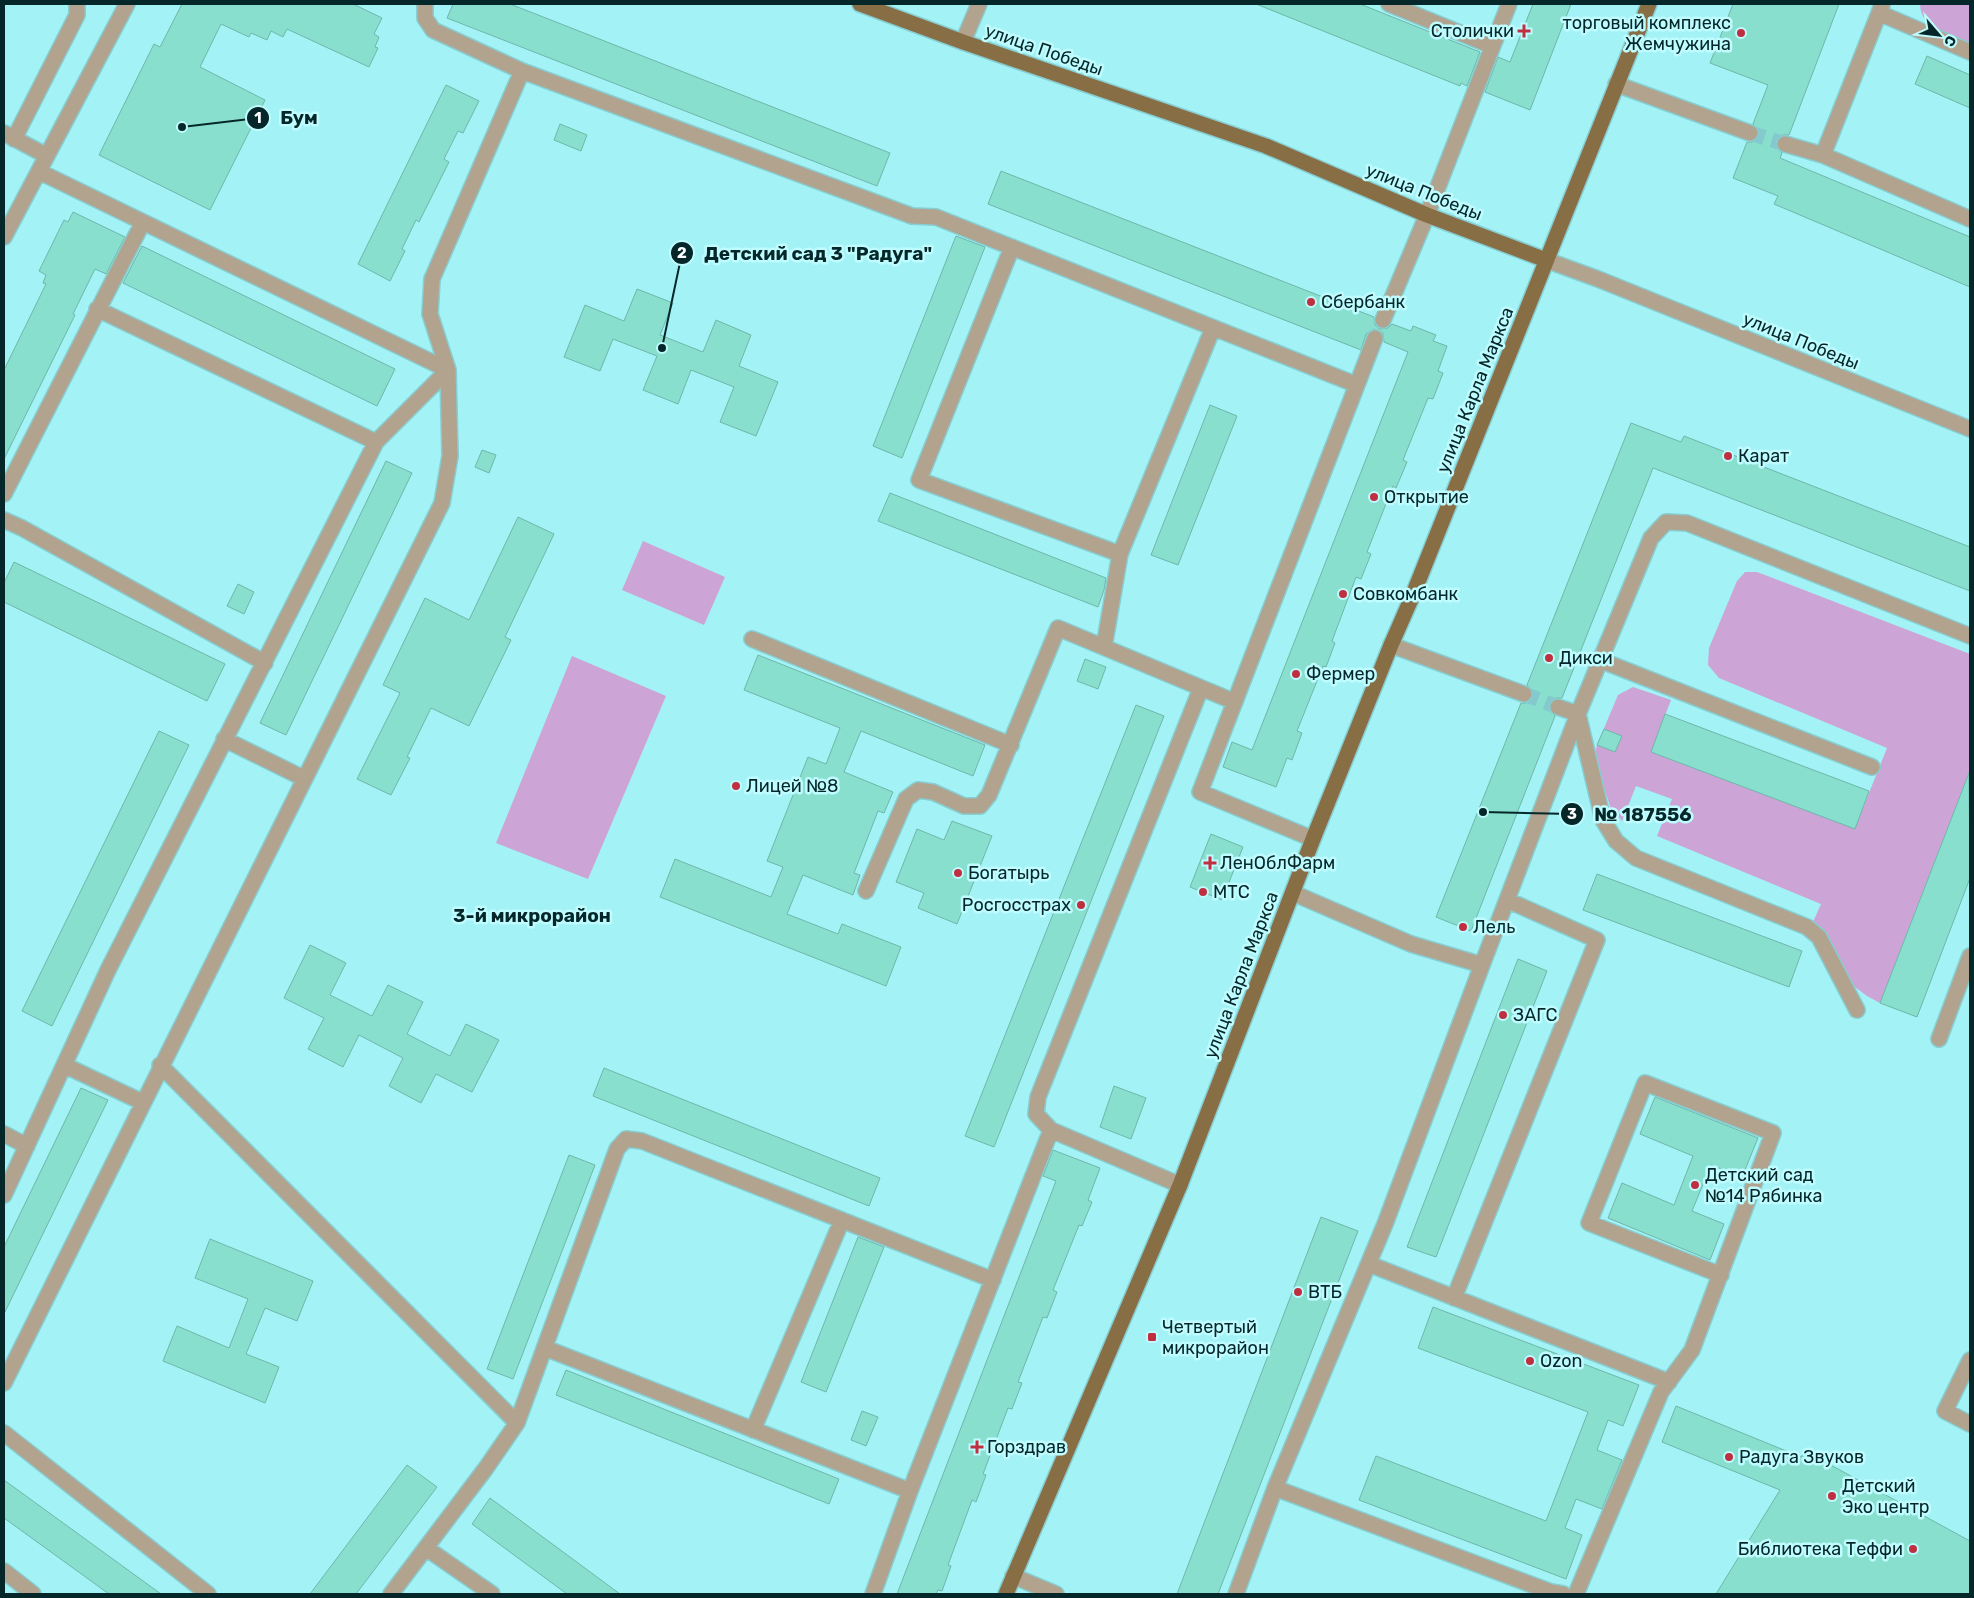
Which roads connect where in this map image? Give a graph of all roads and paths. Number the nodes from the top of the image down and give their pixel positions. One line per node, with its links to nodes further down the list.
1 (77, 4): 17 (street)
2 (127, 4): 20 (street)
3 (426, 4): 14 (street)
4 (860, 4): 11 (main road, улица Победы)
5 (979, 4): 11 (street)
6 (1389, 4): 9 (street)
7 (1509, 4): 12 (street)
8 (1648, 4): 15 (main road, улица Карла Маркса)
9 (1413, 8): 12 (street)
10 (1881, 8): 13 (street); 19 (street)
11 (963, 42): 22 (main road, улица Победы)
12 (1492, 46): 22 (street)
13 (1970, 52)
14 (522, 71): 27 (street); 33 (street)
15 (1616, 84): 16 (street); 28 (main road, улица Карла Маркса)
16 (1750, 133)
17 (9, 136): 20 (street)
18 (1786, 144): 19 (street)
19 (1823, 155): 23 (street)
20 (47, 156): 21 (street)
21 (40, 172): 24 (street); 25 (street)
22 (1427, 215): 28 (main road, улица Победы); 30 (street)
23 (1970, 219)
24 (142, 222): 26 (street); 29 (street); 33 (street)
25 (4, 237)
26 (133, 241)
27 (1012, 247): 31 (street); 39 (street)
28 (1546, 260): 35 (street, улица Победы); 42 (main road, улица Карла Маркса)
29 (97, 309): 36 (street); 37 (street)
30 (1382, 320)
31 (1213, 328): 34 (street); 39 (street)
32 (1376, 338): 34 (street)
33 (448, 370): 36 (street); 54 (street)
34 (1357, 385): 48 (street)
35 (1970, 429)
36 (376, 442): 45 (street)
37 (4, 494)
38 (4, 520): 45 (street)
39 (1120, 554): 43 (street)
40 (1970, 636): 44 (street)
41 (752, 639): 52 (street)
42 (1391, 645): 47 (street); 55 (main road, улица Карла Маркса)
43 (1104, 647): 46 (street); 52 (street)
44 (1600, 660): 50 (street); 53 (street)
45 (265, 663): 51 (street)
46 (1201, 688): 48 (street); 66 (street)
47 (1524, 694)
48 (1235, 702): 55 (street)
49 (1558, 707): 50 (street)
50 (1578, 714): 58 (street); 61 (street)
51 (224, 739): 54 (street); 63 (street)
52 (1011, 745): 56 (street)
53 (1872, 767)
54 (303, 778): 64 (street)
55 (1313, 839): 57 (main road, улица Карла Маркса)
56 (866, 891)
57 (1293, 892): 60 (street); 69 (main road, улица Карла Маркса)
58 (1507, 900): 60 (street); 75 (street)
59 (1970, 956): 62 (street)
60 (1482, 965): 72 (street)
61 (1857, 1010)
62 (1939, 1039)
63 (64, 1065): 65 (street); 68 (street)
64 (160, 1065): 65 (street); 80 (street)
65 (142, 1102): 79 (street)
66 (1051, 1130): 69 (street); 74 (street)
67 (4, 1134): 68 (street)
68 (27, 1146): 70 (street)
69 (1180, 1185): 88 (main road, улица Карла Маркса)
70 (4, 1195)
71 (842, 1220): 74 (street); 76 (street); 82 (street)
72 (1369, 1264): 75 (street); 84 (street)
73 (1721, 1275): 73 (street); 78 (street)
74 (993, 1280): 85 (street)
75 (1454, 1298): 78 (street)
76 (544, 1348): 80 (street); 82 (street)
77 (1970, 1360): 81 (street)
78 (1669, 1382): 98 (street)
79 (4, 1383)
80 (517, 1423): 86 (street)
81 (1970, 1424)
82 (753, 1430): 85 (street)
83 (4, 1433): 90 (street)
84 (1275, 1488): 96 (street); 97 (street)
85 (910, 1491): 93 (street)
86 (426, 1548): 91 (street); 92 (street)
87 (4, 1572): 89 (street)
88 (1013, 1576): 94 (main road, улица Карла Маркса); 95 (street)
89 (33, 1594)
90 (208, 1594)
91 (391, 1594)
92 (492, 1594)
93 (873, 1594)
94 (1006, 1594)
95 (1056, 1594)
96 (1236, 1594)
97 (1563, 1594)
98 (1576, 1594)

